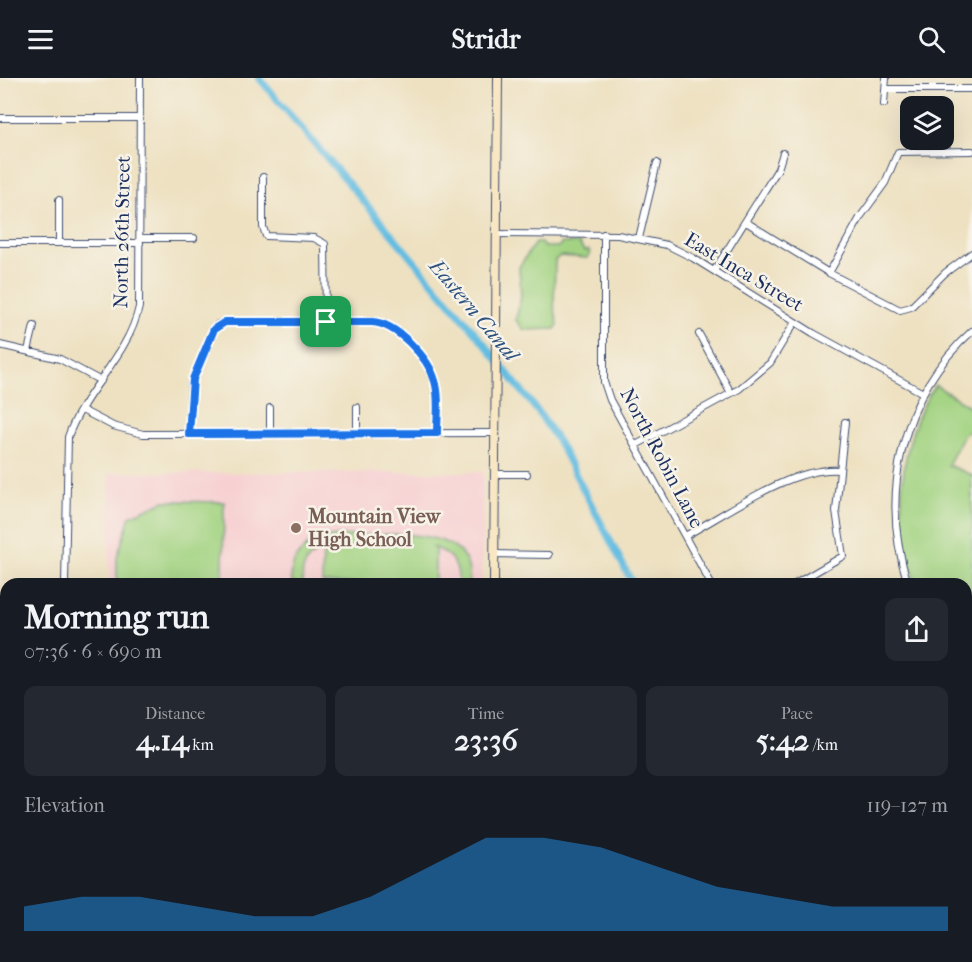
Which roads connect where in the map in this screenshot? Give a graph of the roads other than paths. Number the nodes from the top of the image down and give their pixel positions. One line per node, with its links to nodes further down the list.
1 (140, 78): 8 (street, North 26th Street)
2 (498, 78): 15 (main road)
3 (886, 78): 4 (street)
4 (886, 89): 5 (street); 6 (street)
5 (972, 89)
6 (884, 104)
7 (0, 118): 8 (street)
8 (140, 118): 19 (street, North 26th Street)
9 (972, 151): 24 (street)
10 (783, 153): 14 (street)
11 (657, 163): 18 (street)
12 (263, 177): 25 (street)
13 (59, 200): 21 (street)
14 (746, 222): 23 (street); 24 (street)
15 (496, 234): 16 (street, East Inca Street); 41 (main road)
16 (604, 234): 18 (street, East Inca Street); 44 (street, North Robin Lane)
17 (194, 238): 19 (street)
18 (639, 238): 23 (street, East Inca Street)
19 (140, 240): 21 (street); 32 (street, North 26th Street)
20 (0, 243): 21 (street)
21 (59, 243)
22 (972, 253): 24 (street)
23 (714, 271): 26 (street, East Inca Street)
24 (829, 273)
25 (326, 322): 40 (street); 42 (street)
26 (795, 322): 33 (street); 34 (street, East Inca Street)
27 (34, 326): 31 (street)
28 (972, 331): 34 (street)
29 (699, 334): 33 (street)
30 (0, 345): 31 (street)
31 (28, 351): 32 (street)
32 (101, 381): 37 (street, North 26th Street)
33 (731, 393): 44 (street)
34 (923, 393): 55 (street)
35 (357, 407): 39 (street)
36 (270, 408): 43 (street)
37 (82, 410): 42 (street); 51 (street, North 26th Street)
38 (844, 422): 45 (street)
39 (357, 433): 40 (street); 43 (street)
40 (437, 433): 41 (street)
41 (495, 433): 46 (main road)
42 (189, 434): 43 (street)
43 (270, 434)
44 (636, 445): 48 (street, North Robin Lane)
45 (839, 470): 48 (street); 54 (street)
46 (495, 474): 47 (street); 49 (main road)
47 (527, 474)
48 (685, 536): 53 (street, North Robin Lane)
49 (494, 554): 50 (street); 52 (main road)
50 (549, 555)
51 (65, 578)
52 (494, 578)
53 (708, 578)
54 (805, 578)
55 (907, 578)

